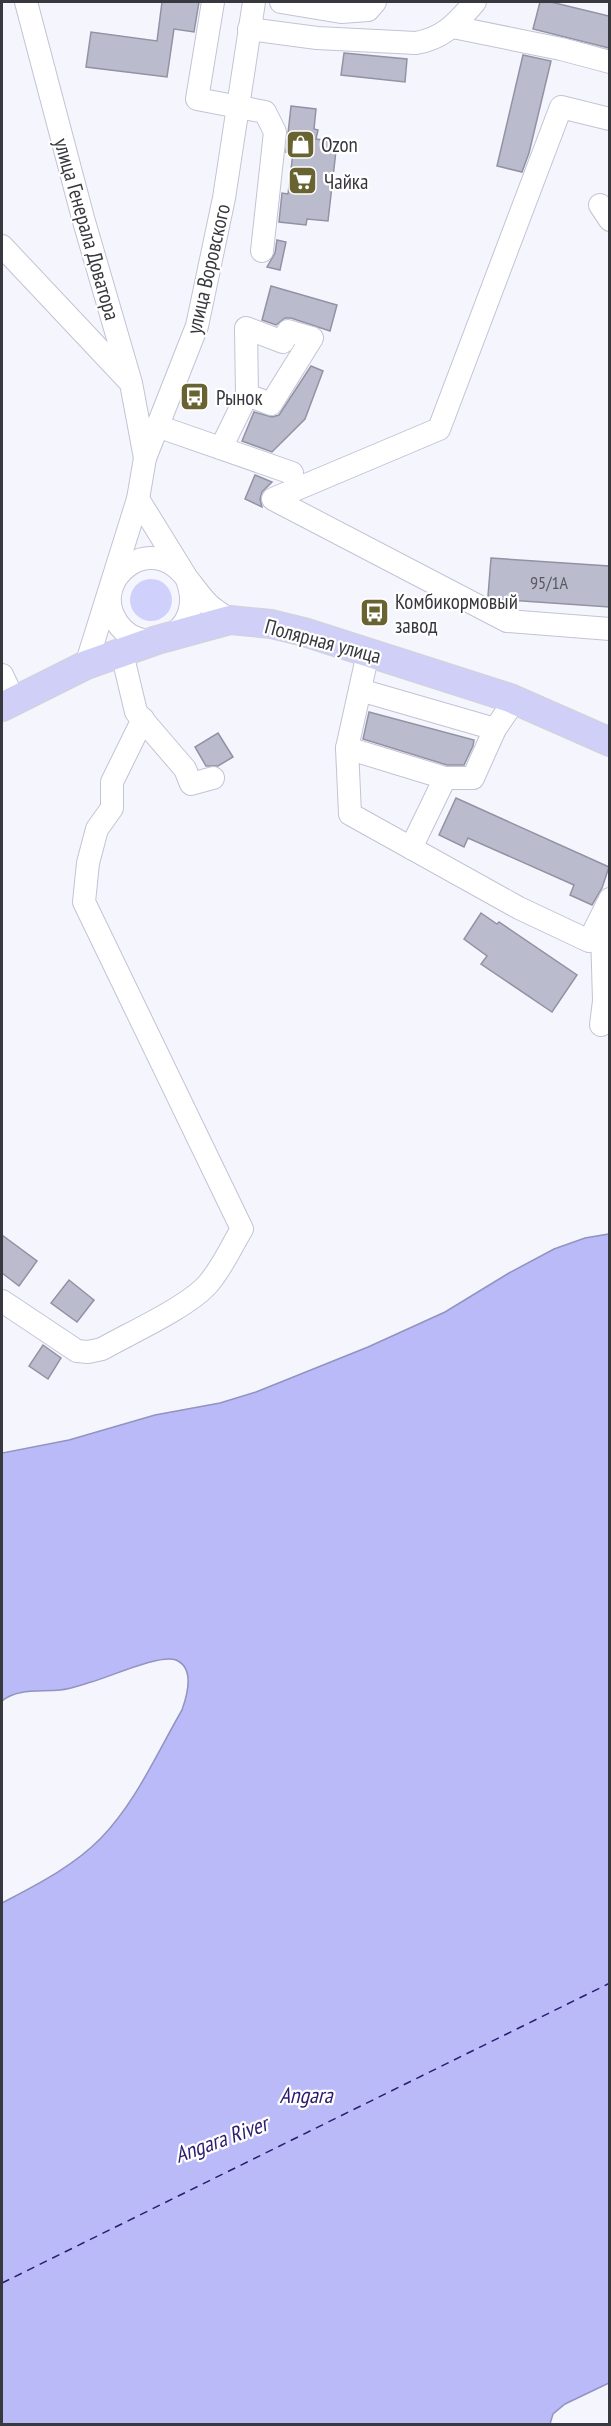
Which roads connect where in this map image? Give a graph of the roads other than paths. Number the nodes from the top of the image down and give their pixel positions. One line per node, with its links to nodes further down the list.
1 (26, 2): 14 (street, улица Генерала Доватора)
2 (213, 2): 10 (street)
3 (254, 2): 8 (street, улица Воровского)
4 (281, 2): 5 (street)
5 (375, 2)
6 (476, 2): 7 (street)
7 (453, 27): 8 (street); 9 (street)
8 (249, 29): 10 (street, улица Воровского)
9 (609, 62)
10 (238, 106): 13 (street); 16 (street, улица Воровского)
11 (609, 119): 24 (street)
12 (2, 246): 14 (street)
13 (262, 251)
14 (131, 383): 18 (street, улица Генерала Доватора)
15 (247, 395): 17 (street)
16 (157, 426): 17 (street); 18 (street, улица Воровского)
17 (221, 448): 19 (street)
18 (144, 458): 20 (street, улица Воровского)
19 (292, 473)
20 (138, 498): 21 (street); 22 (street, улица Воровского)
21 (185, 575): 22 (street); 23 (street); 25 (street)
22 (113, 584): 25 (street); 28 (street, улица Воровского)
23 (230, 620): 25 (main road, Полярная улица); 27 (main road, Полярная улица)
24 (609, 628)
25 (157, 640): 26 (main road, Полярная улица)
26 (122, 653): 28 (main road, Полярная улица); 33 (street)
27 (368, 653): 30 (street); 31 (main road, Полярная улица)
28 (86, 665): 32 (main road, Полярная улица)
29 (2, 675): 32 (street)
30 (360, 690): 34 (street); 36 (street)
31 (515, 700): 34 (street); 35 (main road, Полярная улица)
32 (8, 704)
33 (143, 719): 37 (street); 44 (street)
34 (495, 729): 38 (street)
35 (609, 741)
36 (347, 748): 38 (street); 39 (street)
37 (213, 778)
38 (445, 778): 39 (street)
39 (411, 848): 41 (street)
40 (609, 899): 41 (street)
41 (602, 932): 42 (street)
42 (607, 962): 43 (street)
43 (601, 1025)
44 (2, 1301)

